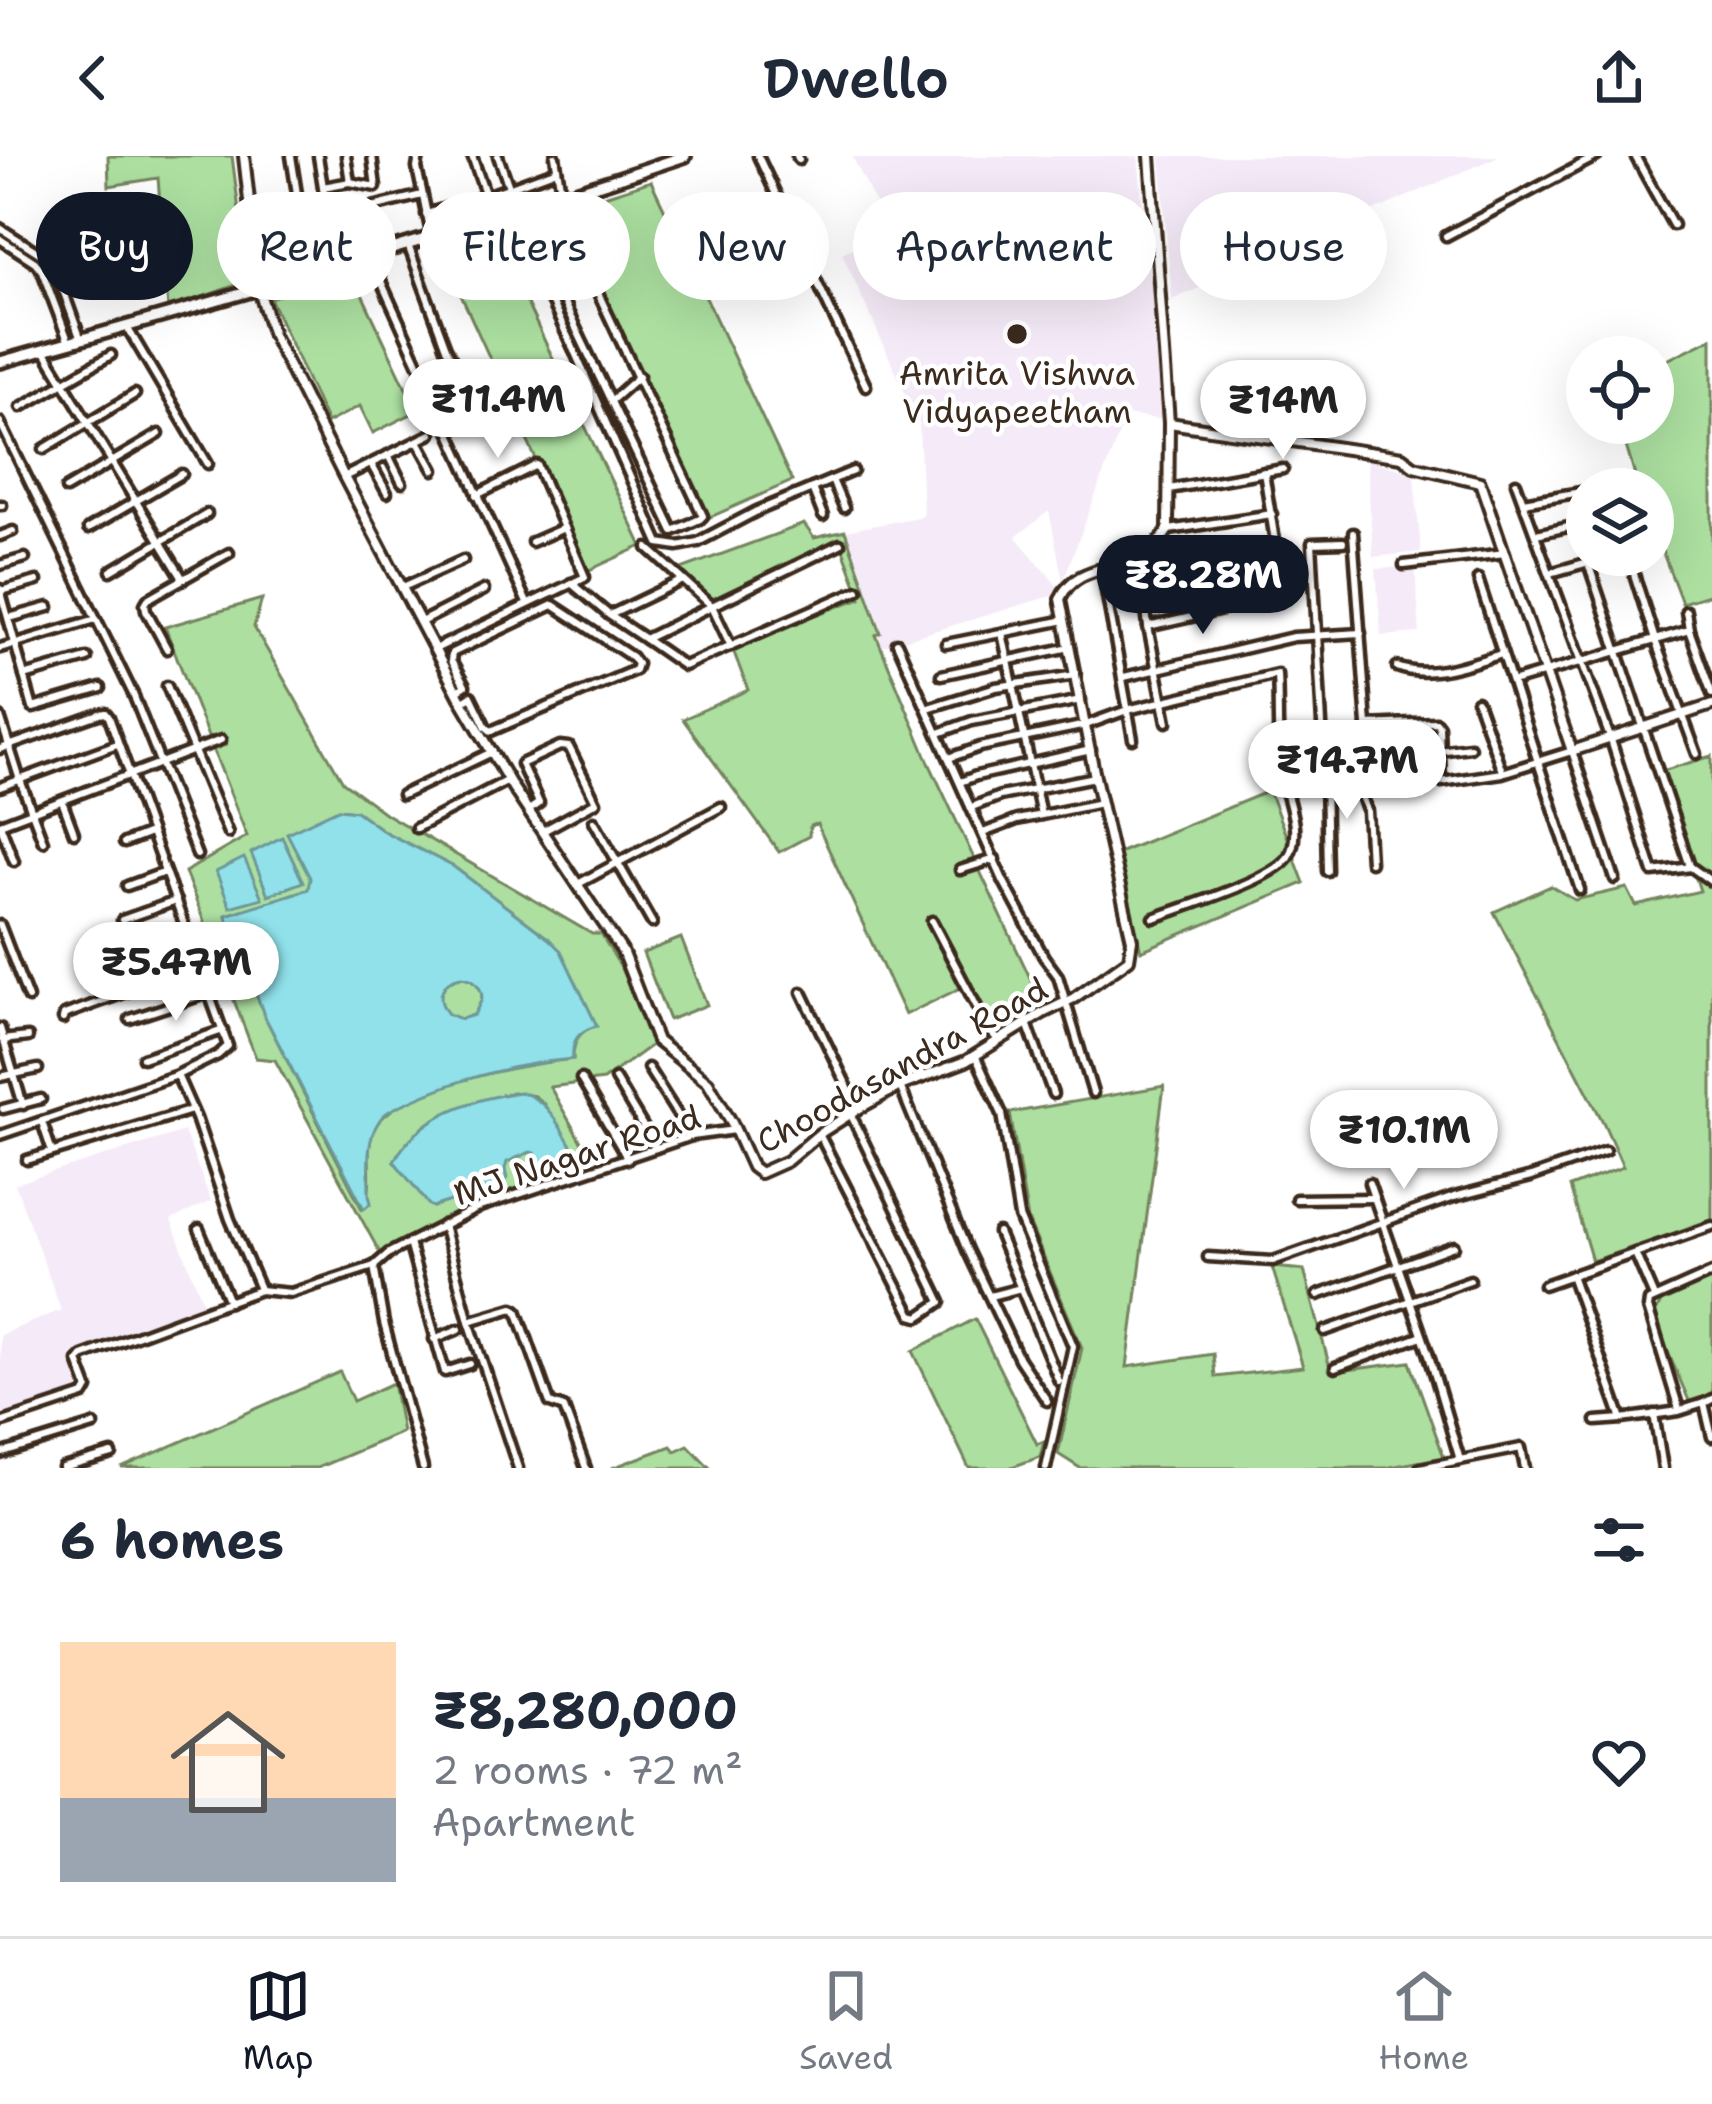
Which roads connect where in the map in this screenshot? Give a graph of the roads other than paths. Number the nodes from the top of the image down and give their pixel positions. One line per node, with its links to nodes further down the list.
1 (244, 156): 19 (street, Choodasandra Road)
2 (291, 156): 20 (street)
3 (318, 156): 17 (street)
4 (346, 156): 16 (street)
5 (372, 156): 16 (street)
6 (419, 156): 22 (street)
7 (472, 156): 23 (street)
8 (498, 156): 18 (street)
9 (555, 156): 15 (street)
10 (685, 156): 26 (main road)
11 (758, 156): 52 (street)
12 (1150, 156): 59 (street)
13 (1597, 156): 29 (street)
14 (1635, 156): 27 (street)
15 (556, 170): 18 (street); 25 (street)
16 (350, 182): 17 (street)
17 (323, 187): 21 (street)
18 (509, 188): 24 (street)
19 (248, 192)
20 (297, 192)
21 (324, 192)
22 (421, 192)
23 (485, 192)
24 (498, 192)
25 (561, 192)
26 (577, 192)
27 (1672, 225)
28 (0, 228): 34 (street)
29 (1446, 236)
30 (0, 239): 35 (street)
31 (420, 242): 32 (main road)
32 (408, 245): 33 (main road); 55 (street)
33 (396, 248)
34 (36, 253)
35 (36, 263)
36 (53, 300): 46 (street)
37 (67, 300): 45 (street)
38 (223, 300): 44 (main road)
39 (262, 300): 73 (street, Choodasandra Road)
40 (390, 300): 81 (street)
41 (550, 300): 77 (street)
42 (562, 300): 54 (street)
43 (602, 300): 50 (street)
44 (127, 327): 45 (main road); 66 (street)
45 (82, 340): 46 (main road)
46 (69, 343): 47 (main road)
47 (44, 350): 49 (main road); 51 (street)
48 (111, 355): 51 (street)
49 (0, 362)
50 (639, 376): 54 (street); 54 (street)
51 (64, 382): 56 (street); 58 (street)
52 (866, 386)
53 (135, 394): 58 (street)
54 (612, 400)
55 (476, 406)
56 (21, 407)
57 (0, 422): 132 (street)
58 (88, 423): 63 (street); 65 (street)
59 (1169, 423): 79 (street); 103 (street)
60 (159, 434): 65 (street)
61 (431, 434): 62 (street)
62 (418, 440): 64 (street); 69 (street)
63 (44, 448)
64 (388, 455): 67 (street); 75 (street)
65 (111, 462): 78 (street); 83 (street)
66 (208, 464)
67 (371, 464): 73 (street); 80 (street)
68 (1283, 469): 71 (street)
69 (434, 470)
70 (853, 471): 74 (street)
71 (1264, 472): 79 (street); 87 (street)
72 (182, 474): 83 (street)
73 (344, 477): 121 (street, Choodasandra Road)
74 (832, 480): 77 (street); 85 (street)
75 (402, 483)
76 (1516, 483): 84 (street)
77 (812, 488): 88 (street)
78 (66, 489)
79 (1169, 489): 92 (street)
80 (387, 493)
81 (477, 495): 89 (street); 126 (street)
82 (1566, 495): 84 (street)
83 (135, 501): 91 (street); 97 (street)
84 (1523, 502): 95 (street)
85 (844, 508)
86 (207, 514): 97 (street)
87 (1272, 514): 92 (street); 107 (street)
88 (823, 517)
89 (564, 528): 98 (street); 120 (street)
90 (1566, 528): 95 (street)
91 (88, 529)
92 (1168, 530): 105 (street)
93 (13, 531): 96 (street)
94 (1353, 533): 138 (street)
95 (1536, 534): 113 (street)
96 (0, 536)
97 (159, 542): 112 (street); 116 (street)
98 (532, 542)
99 (1342, 542): 139 (street)
100 (840, 544): 127 (street)
101 (648, 548): 118 (street)
102 (229, 553): 116 (street)
103 (1504, 554): 109 (street); 157 (street)
104 (25, 558): 108 (street)
105 (1140, 558): 110 (street); 122 (street)
106 (463, 560): 121 (street)
107 (1278, 560): 122 (street); 135 (street)
108 (0, 565)
109 (1404, 565)
110 (1102, 569): 133 (street); 161 (street)
111 (1566, 569): 113 (street)
112 (111, 571)
113 (1550, 573): 154 (street)
114 (1593, 576): 150 (street)
115 (1634, 576): 141 (street)
116 (183, 579): 148 (street)
117 (1478, 579): 151 (street)
118 (682, 580): 127 (street); 130 (street)
119 (37, 581): 123 (street)
120 (571, 583): 126 (street); 130 (street)
121 (403, 587): 134 (street, Choodasandra Road)
122 (1145, 589): 135 (street)
123 (0, 590): 131 (street)
124 (484, 590): 134 (street)
125 (858, 590): 145 (street)
126 (526, 603): 149 (street)
127 (712, 606): 140 (street); 145 (street)
128 (49, 607): 131 (street)
129 (1686, 611): 136 (street)
130 (609, 615): 140 (street)
131 (9, 619): 143 (street)
132 (96, 619): 143 (street); 197 (street)
133 (1065, 620): 137 (street); 146 (street, Choodasandra Road)
134 (421, 622): 149 (street, Choodasandra Road)
135 (1148, 627): 156 (street)
136 (1689, 630): 141 (street); 167 (street)
137 (1002, 633): 144 (street); 153 (street)
138 (1361, 633): 139 (street); 180 (street)
139 (1317, 635): 156 (street); 205 (street)
140 (645, 639): 145 (street)
141 (1654, 640): 150 (street); 175 (street)
142 (897, 643): 172 (street)
143 (16, 644): 147 (street); 160 (street)
144 (946, 644)
145 (730, 646)
146 (1070, 647): 153 (street); 159 (street, Choodasandra Road)
147 (0, 648)
148 (167, 649)
149 (435, 649): 166 (street, Choodasandra Road)
150 (1619, 651): 154 (street); 181 (street)
151 (1502, 653): 155 (street); 162 (street)
152 (87, 658): 160 (street)
153 (1007, 660): 158 (street); 163 (street)
154 (1582, 662): 157 (street); 186 (street)
155 (1397, 668)
156 (1155, 670): 161 (street); 169 (street)
157 (1546, 673): 162 (street); 193 (street)
158 (941, 675)
159 (1076, 675): 163 (street); 168 (street, Choodasandra Road)
160 (24, 676): 165 (street)
161 (1124, 677): 173 (street)
162 (1512, 682): 198 (street)
163 (1013, 685): 172 (street); 174 (street)
164 (167, 686): 190 (street)
165 (101, 688)
166 (464, 694): 166 (street); 194 (street, Choodasandra Road)
167 (1712, 694)
168 (1081, 700): 174 (street); 179 (street, Choodasandra Road)
169 (1162, 701): 173 (street); 177 (street); 209 (street)
170 (1477, 701): 201 (street)
171 (1712, 705): 175 (street)
172 (927, 709): 182 (street)
173 (1126, 710): 179 (street); 183 (street)
174 (1018, 711): 182 (street); 185 (street)
175 (1682, 715): 181 (street); 195 (street)
176 (0, 717): 189 (street)
177 (1167, 722)
178 (1403, 724): 180 (street); 192 (street); 200 (street)
179 (1086, 725): 185 (street); 191 (street, Choodasandra Road)
180 (1367, 725): 203 (street)
181 (1646, 729): 186 (street); 234 (street)
182 (938, 734): 196 (street)
183 (1133, 739)
184 (221, 740): 190 (street)
185 (1024, 740): 196 (street); 199 (street)
186 (1611, 740): 193 (street); 234 (street)
187 (117, 744): 189 (street); 202 (street); 206 (street)
188 (1470, 747): 192 (street)
189 (4, 748): 206 (street)
190 (193, 750): 197 (street); 225 (street)
191 (1090, 750): 199 (street); 204 (street, Choodasandra Road)
192 (1438, 751): 201 (street)
193 (1572, 751): 198 (street); 238 (street)
194 (492, 752): 207 (street, Choodasandra Road); 212 (street)
195 (1697, 754)
196 (949, 758): 208 (street)
197 (160, 762): 202 (street); 229 (street)
198 (1539, 762): 201 (street); 242 (street)
199 (1030, 766): 208 (street); 211 (street)
200 (1403, 766)
201 (1502, 773)
202 (129, 775): 213 (street); 224 (street)
203 (1355, 775): 205 (street); 232 (street)
204 (1095, 777): 211 (street); 214 (street, Choodasandra Road)
205 (1325, 778): 209 (street); 236 (street)
206 (20, 780): 210 (street); 218 (street)
207 (508, 780): 217 (street, Choodasandra Road); 221 (street)
208 (960, 782): 215 (street)
209 (1286, 786): 244 (street)
210 (0, 787)
211 (1036, 789): 215 (street); 219 (street)
212 (402, 795)
213 (62, 801): 218 (street); 223 (street)
214 (1101, 803): 219 (street); 255 (street, Choodasandra Road)
215 (971, 807): 226 (street)
216 (721, 808): 233 (street)
217 (529, 811): 222 (street, Choodasandra Road); 222 (street)
218 (32, 813): 227 (street); 231 (street)
219 (1042, 815): 226 (street)
220 (594, 821): 233 (street)
221 (416, 828)
222 (547, 829): 240 (street, Choodasandra Road)
223 (74, 832)
224 (150, 833): 228 (street); 237 (street)
225 (228, 833)
226 (983, 833): 230 (street)
227 (43, 842)
228 (124, 843)
229 (197, 855)
230 (994, 859): 235 (street); 255 (street)
231 (14, 861)
232 (1370, 862)
233 (616, 863): 240 (street); 247 (street)
234 (1690, 867): 239 (street)
235 (960, 870)
236 (1327, 871)
237 (165, 872): 241 (street); 243 (street)
238 (1615, 879)
239 (1712, 883)
240 (578, 884): 282 (street, Choodasandra Road)
241 (127, 886)
242 (1580, 890)
243 (176, 902): 245 (street); 249 (street)
244 (1154, 918)
245 (122, 920)
246 (932, 921): 263 (street)
247 (652, 923)
248 (0, 925): 254 (street)
249 (187, 934): 250 (street); 251 (street)
250 (130, 952)
251 (198, 966): 253 (street); 256 (street)
252 (802, 992): 280 (street)
253 (209, 993): 257 (street); 260 (street)
254 (28, 998)
255 (1067, 1000): 258 (street, Choodasandra Road); 274 (street)
256 (63, 1018)
257 (130, 1019)
258 (1027, 1023): 263 (street, Choodasandra Road); 275 (street)
259 (0, 1028): 262 (street)
260 (223, 1030): 265 (street); 269 (street)
261 (28, 1037): 262 (street)
262 (2, 1040): 268 (street)
263 (998, 1041): 264 (street, Choodasandra Road)
264 (975, 1055): 273 (street, Choodasandra Road); 340 (street)
265 (143, 1058)
266 (648, 1068): 285 (street)
267 (38, 1069): 268 (street)
268 (13, 1072): 270 (street); 277 (street)
269 (177, 1075): 279 (street); 281 (street)
270 (0, 1077)
271 (581, 1079): 289 (street)
272 (614, 1079): 286 (street)
273 (900, 1086): 280 (street, Choodasandra Road); 312 (street)
274 (1093, 1093)
275 (1053, 1094)
276 (41, 1099): 277 (street)
277 (22, 1105): 278 (street)
278 (3, 1109)
279 (192, 1110): 288 (street); 310 (street)
280 (854, 1112): 283 (street, Choodasandra Road); 283 (street)
281 (42, 1121): 284 (street); 288 (street)
282 (735, 1130): 283 (street, Choodasandra Road); 285 (street, MJ Nagar Road)
283 (819, 1134)
284 (0, 1135)
285 (692, 1136): 286 (street, MJ Nagar Road)
286 (656, 1148): 289 (street, MJ Nagar Road)
287 (1605, 1151): 294 (street)
288 (52, 1152): 290 (street)
289 (628, 1159): 295 (street, MJ Nagar Road)
290 (27, 1160)
291 (1369, 1183): 292 (street)
292 (1374, 1198): 293 (street); 294 (street)
293 (1296, 1199)
294 (1382, 1222): 302 (street); 304 (street)
295 (443, 1225): 299 (street, MJ Nagar Road); 316 (street)
296 (1712, 1226): 301 (street)
297 (199, 1229): 315 (street)
298 (998, 1233): 309 (street)
299 (409, 1243): 303 (street, MJ Nagar Road); 320 (street)
300 (1454, 1246): 304 (street)
301 (1635, 1253): 306 (street); 313 (street)
302 (1208, 1257)
303 (374, 1266): 310 (street, MJ Nagar Road); 337 (street)
304 (1398, 1267): 311 (street); 314 (street)
305 (1712, 1273): 313 (street)
306 (1571, 1276): 308 (street); 328 (street)
307 (1470, 1280): 314 (street)
308 (1544, 1285)
309 (1022, 1288): 312 (street); 323 (street)
310 (260, 1290): 315 (street, MJ Nagar Road)
311 (1318, 1295)
312 (990, 1296): 324 (street)
313 (1654, 1297): 326 (street)
314 (1410, 1301): 318 (street); 319 (street)
315 (229, 1302): 330 (street, MJ Nagar Road)
316 (469, 1321): 338 (street); 339 (street)
317 (459, 1329): 320 (street)
318 (1325, 1331)
319 (1422, 1336): 322 (street); 335 (street)
320 (434, 1339): 321 (street)
321 (470, 1364)
322 (1335, 1368)
323 (1059, 1382)
324 (1047, 1401)
325 (1708, 1401): 326 (street); 332 (street)
326 (1679, 1411): 327 (street)
327 (1654, 1414): 328 (street); 343 (street)
328 (1622, 1419): 329 (street)
329 (1597, 1421)
330 (0, 1423)
331 (94, 1425): 333 (street)
332 (1712, 1437)
333 (0, 1454)
334 (112, 1454): 336 (street)
335 (1460, 1460): 341 (street); 342 (street)
336 (63, 1468)
337 (423, 1468)
338 (518, 1468)
339 (586, 1468)
340 (1046, 1468)
341 (1420, 1468)
342 (1525, 1468)
343 (1664, 1468)

